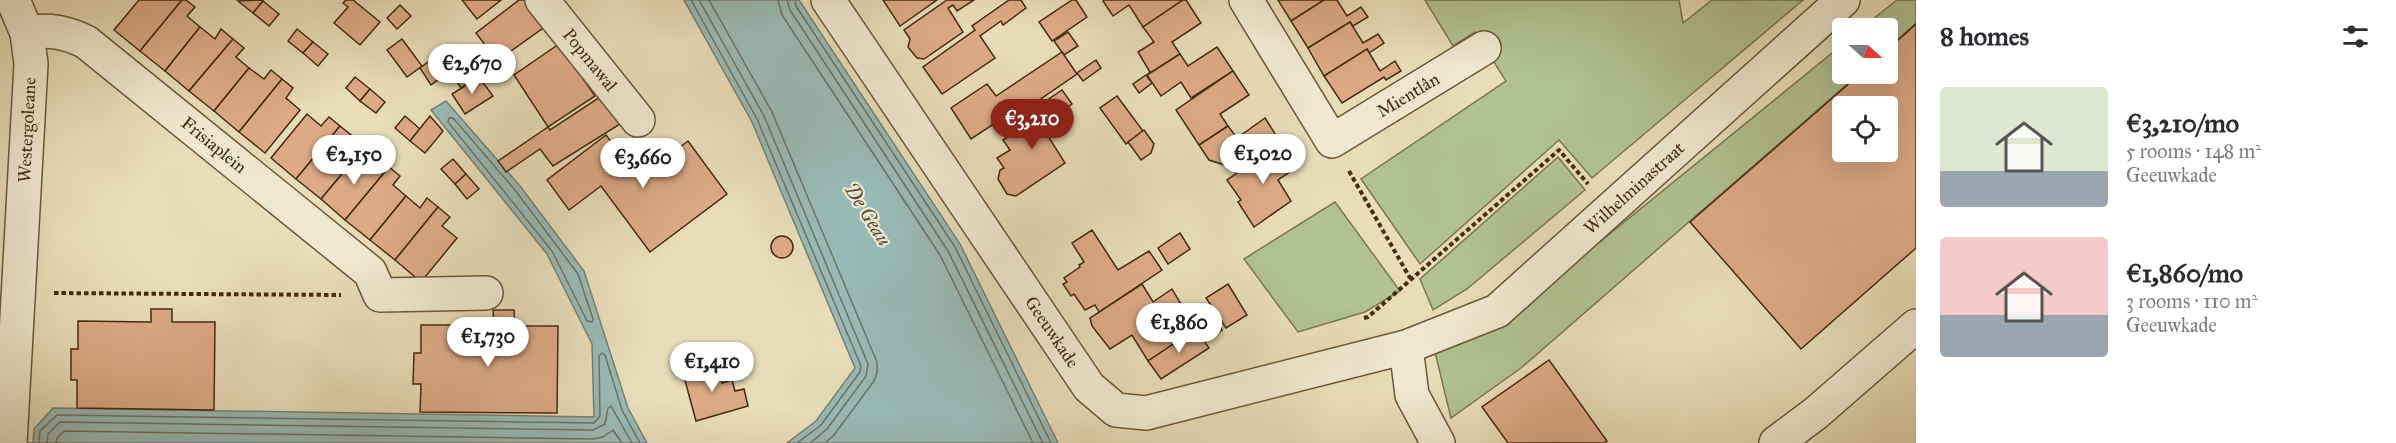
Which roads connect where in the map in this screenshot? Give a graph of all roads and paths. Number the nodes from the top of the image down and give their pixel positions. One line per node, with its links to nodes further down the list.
1 (13, 0): 6 (street, Westergoleane)
2 (542, 0): 8 (street, Popmawal)
3 (828, 0): 17 (street, Geeuwkade)
4 (1246, 0): 9 (street)
5 (1843, 0): 10 (street, Wilhelminastraat)
6 (27, 33): 12 (street, Westergoleane); 14 (street, Frisiaplein)
7 (1485, 48): 9 (street, Mientlân)
8 (638, 120)
9 (1332, 141): 11 (path)
10 (1610, 209): 11 (path); 17 (street, Wilhelminastraat)
11 (1410, 278): 15 (path)
12 (17, 293): 14 (path); 18 (street, Westergoleane)
13 (486, 293): 14 (street)
14 (380, 295)
15 (1358, 320)
16 (1916, 326): 20 (street)
17 (1406, 347): 19 (street)
18 (10, 442)
19 (1437, 443)
20 (1776, 443)

